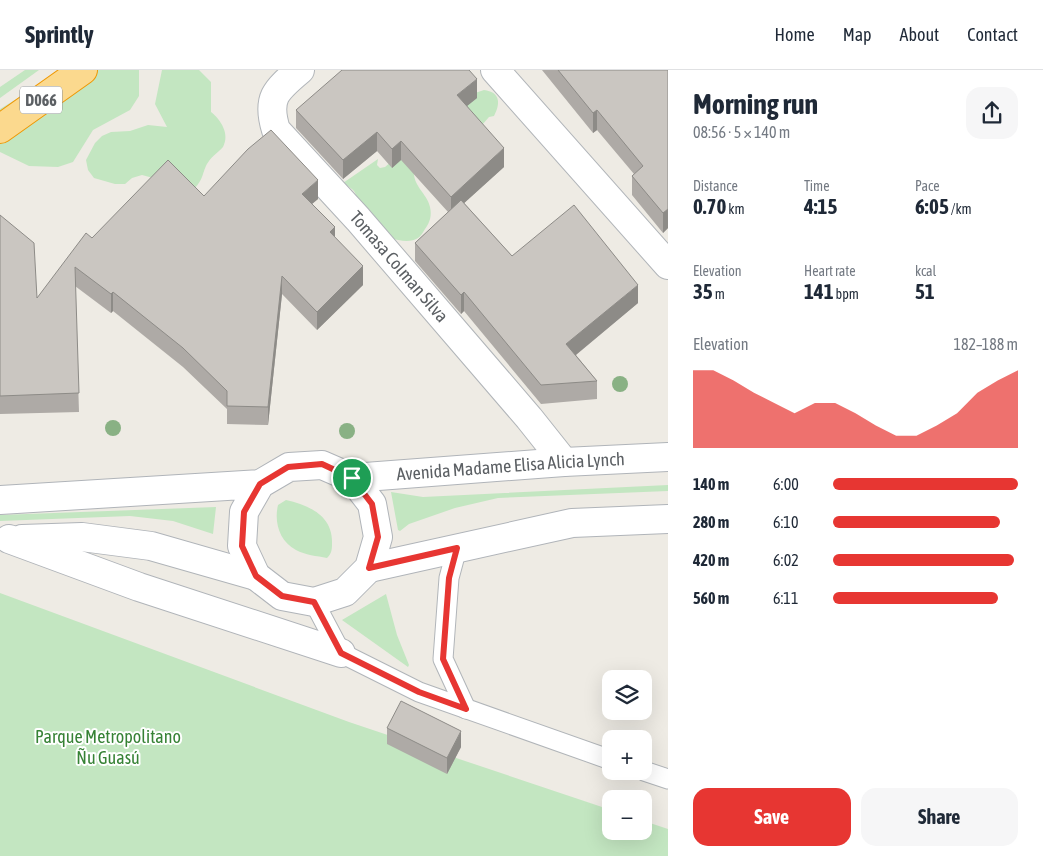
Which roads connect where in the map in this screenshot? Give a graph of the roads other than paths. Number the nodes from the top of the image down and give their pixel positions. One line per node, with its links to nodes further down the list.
1 (83, 70): 4 (highway, D066)
2 (300, 70): 7 (main road, Tomasa Colman Silva)
3 (495, 70): 5 (main road)
4 (0, 129)
5 (668, 265)
6 (668, 457): 7 (main road, Avenida Madame Elisa Alicia Lynch)
7 (564, 462): 8 (main road, Avenida Madame Elisa Alicia Lynch)
8 (352, 478): 9 (main road, Avenida Madame Elisa Alicia Lynch); 14 (main road, Avenida Madame Elisa Alicia Lynch)
9 (260, 484): 10 (main road, Avenida Madame Elisa Alicia Lynch); 15 (main road, Avenida Madame Elisa Alicia Lynch)
10 (0, 500)
11 (668, 519): 13 (main road)
12 (5, 540): 15 (main road, Avenida Madame Elisa Alicia Lynch); 17 (main road)
13 (457, 548): 14 (main road); 18 (lane)
14 (369, 568): 16 (main road, Avenida Madame Elisa Alicia Lynch)
15 (256, 576): 16 (main road, Avenida Madame Elisa Alicia Lynch)
16 (314, 602): 17 (lane)
17 (341, 653): 18 (lane)
18 (466, 709): 19 (lane)
19 (602, 757)
20 (652, 774): 21 (lane)
21 (668, 779)

